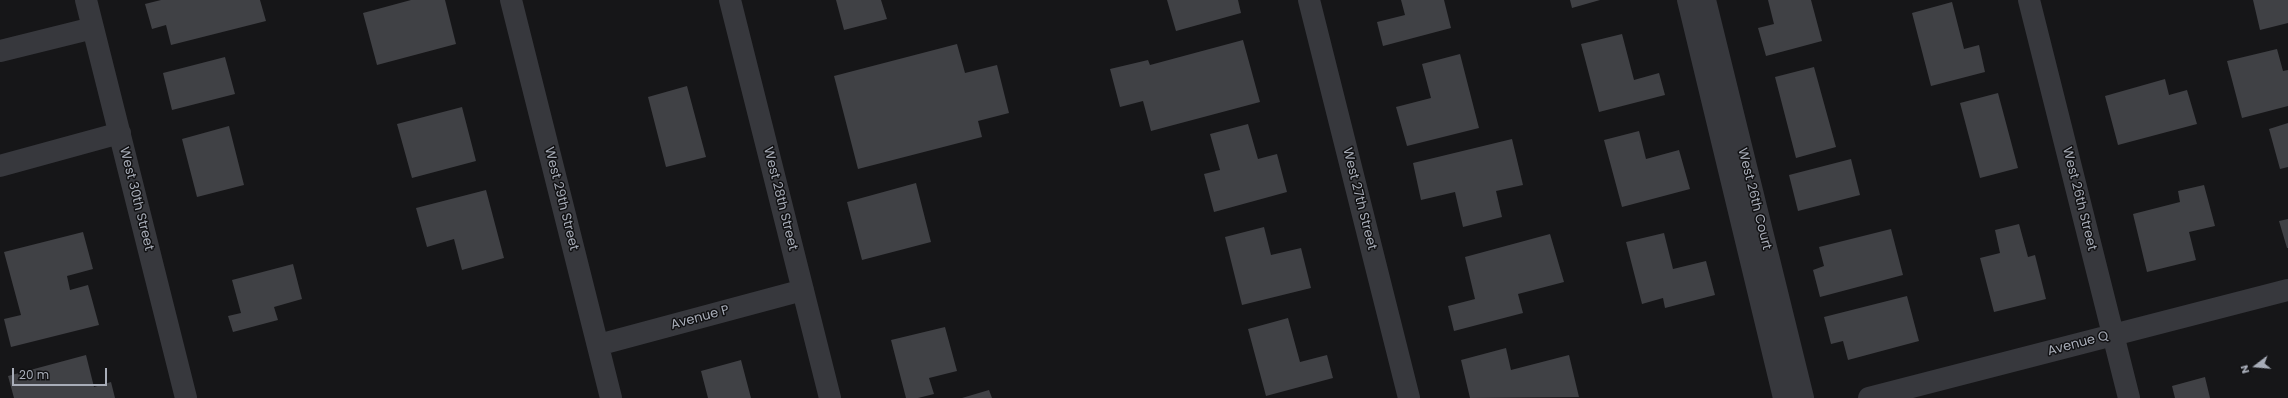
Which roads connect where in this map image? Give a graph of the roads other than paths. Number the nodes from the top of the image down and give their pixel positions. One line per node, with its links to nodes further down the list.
1 (86, 0): 8 (street, West 30th Street)
2 (511, 0): 15 (street, West 29th Street)
3 (730, 0): 12 (street, West 28th Street)
4 (1309, 0): 19 (street, West 27th Street)
5 (1688, 0): 20 (street, West 26th Court)
6 (1705, 0): 21 (street, West 26th Court)
7 (2029, 0): 14 (street, West 26th Street)
8 (93, 28): 9 (street); 10 (street, West 30th Street)
9 (0, 51)
10 (120, 133): 11 (street); 16 (street, West 30th Street)
11 (0, 166)
12 (803, 290): 15 (street, Avenue P); 18 (street, West 28th Street)
13 (2288, 290): 14 (street, Avenue Q)
14 (2114, 335): 22 (street, Avenue Q); 23 (street, West 26th Street)
15 (598, 345): 17 (street, West 29th Street)
16 (186, 398)
17 (611, 398)
18 (830, 398)
19 (1409, 398)
20 (1784, 398)
21 (1803, 398)
22 (1869, 398)
23 (2129, 398)

